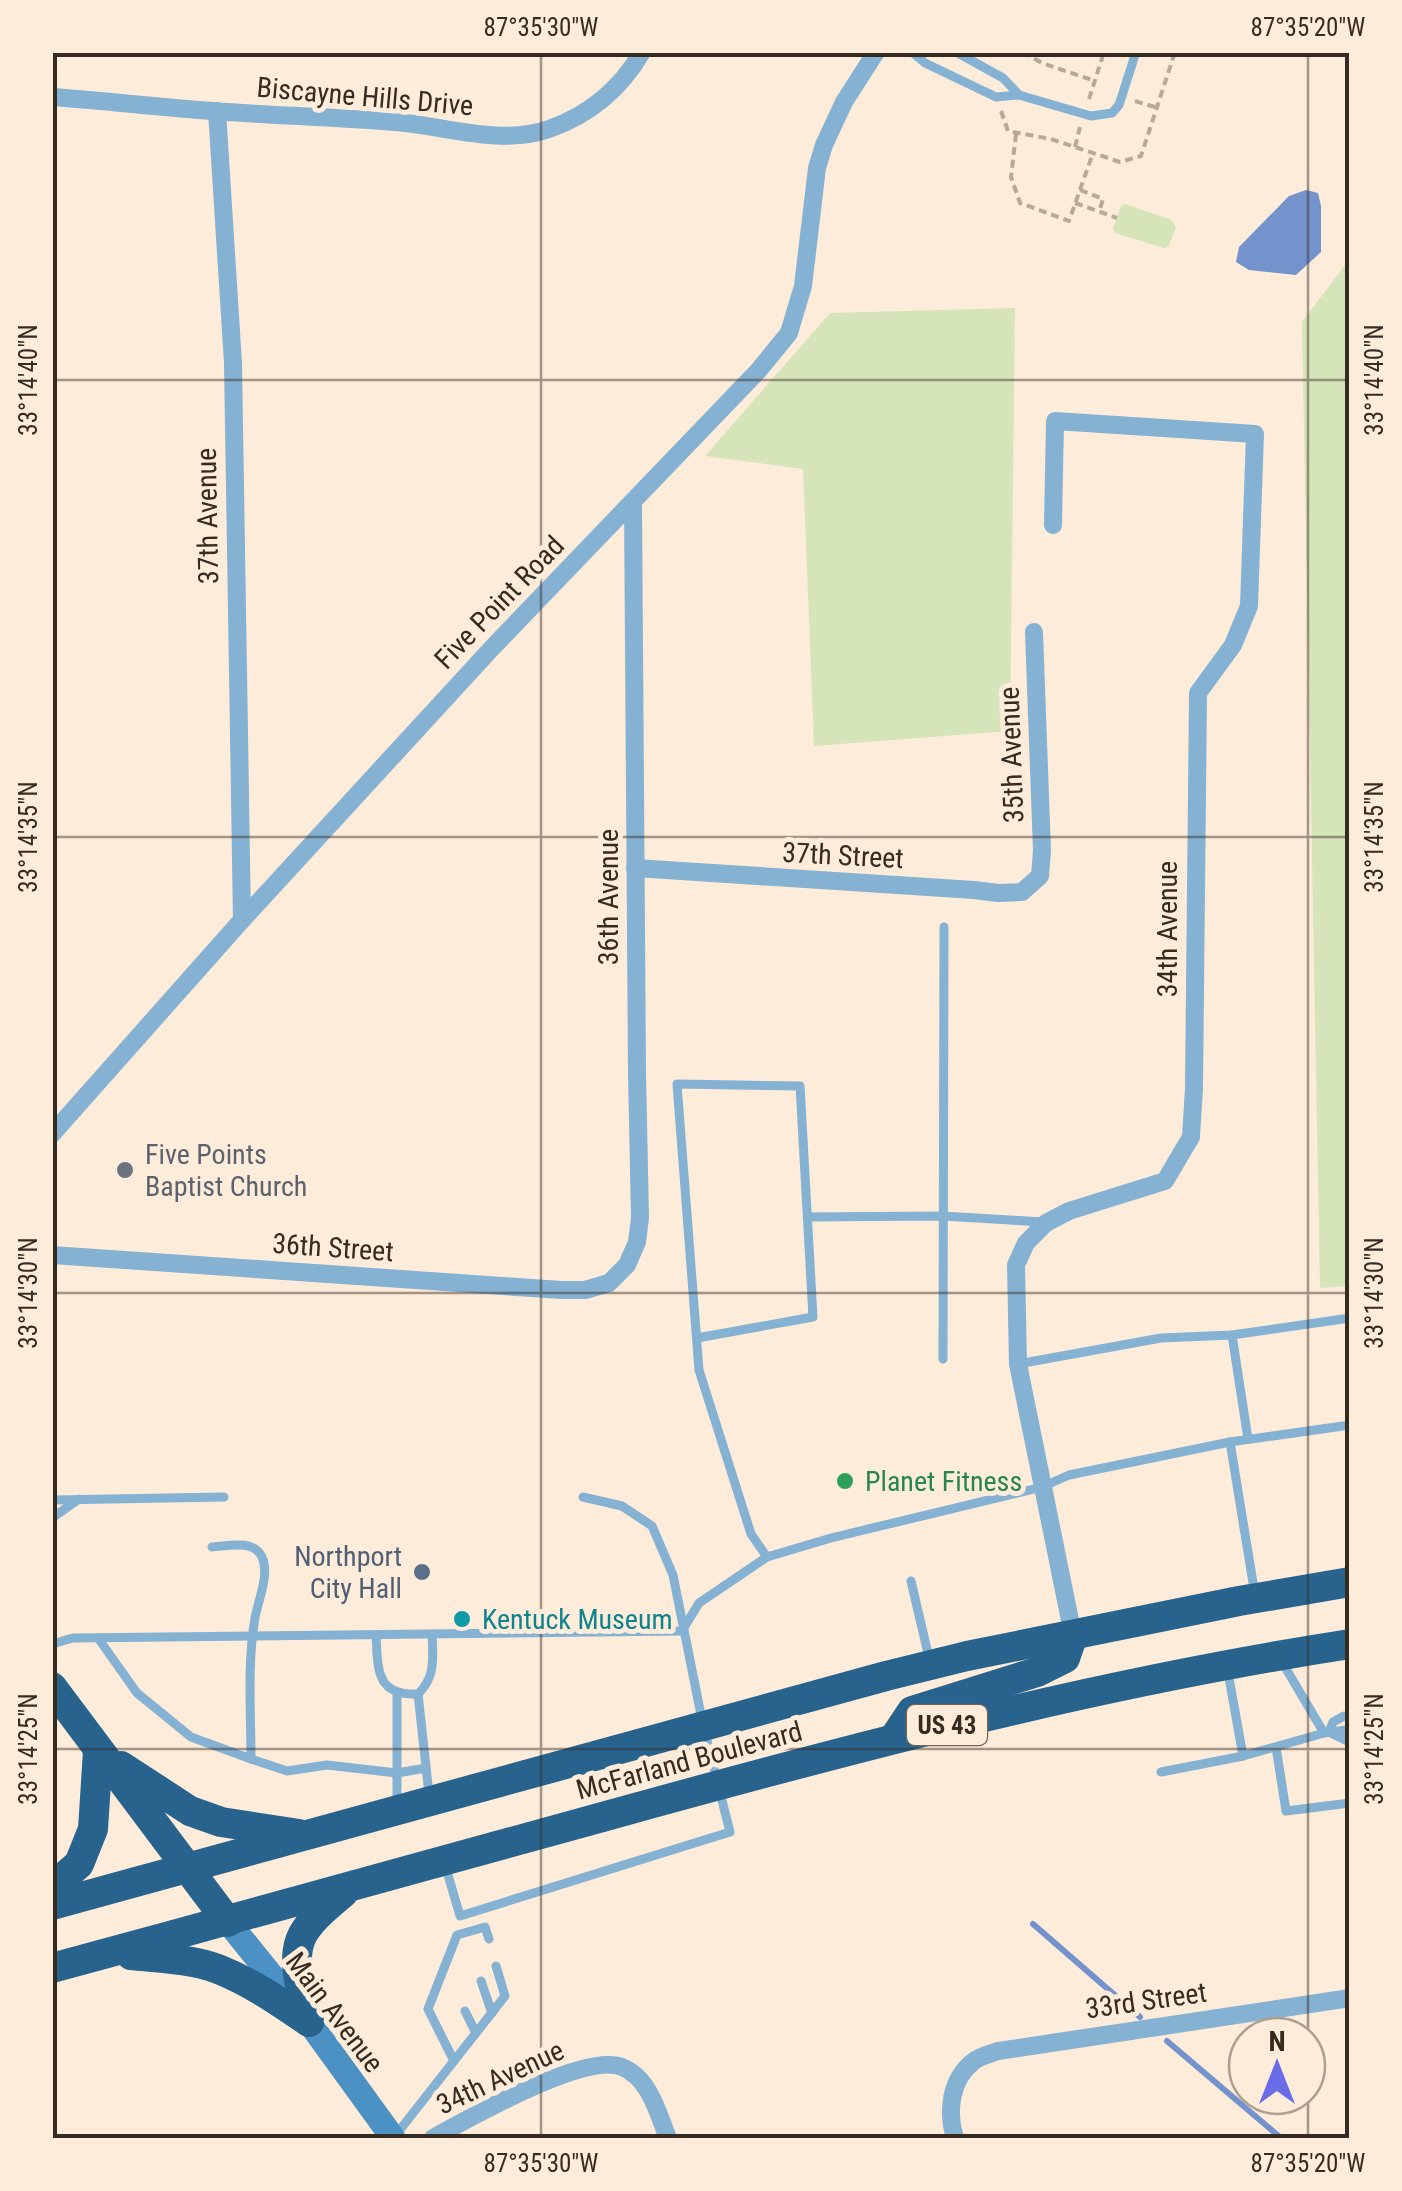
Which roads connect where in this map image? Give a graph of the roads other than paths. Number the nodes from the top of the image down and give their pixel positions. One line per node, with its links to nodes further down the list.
1 (642, 52): 8 (street, Biscayne Hills Drive)
2 (876, 52): 9 (street, Five Point Road)
3 (912, 52): 6 (lane)
4 (956, 52): 6 (lane)
5 (1136, 52): 6 (lane)
6 (1019, 95)
7 (52, 97): 8 (street, Biscayne Hills Drive)
8 (217, 112): 14 (street, 37th Avenue)
9 (633, 502): 12 (street, 36th Avenue); 14 (street, Five Point Road)
10 (1052, 525): 19 (street, 34th Avenue)
11 (1034, 632): 13 (street, 35th Avenue)
12 (636, 868): 13 (street, 37th Street); 21 (street, 36th Avenue)
13 (1040, 876)
14 (242, 920): 16 (street, Five Point Road)
15 (944, 927): 17 (lane)
16 (52, 1134)
17 (943, 1216): 18 (lane); 19 (lane); 25 (lane)
18 (808, 1217): 24 (lane); 24 (lane)
19 (1046, 1222): 26 (street)
20 (52, 1255): 21 (street, 36th Street)
21 (609, 1283)
22 (1350, 1318): 23 (lane)
23 (1232, 1335): 26 (lane); 28 (lane)
24 (697, 1338): 37 (lane)
25 (943, 1359)
26 (1018, 1364): 30 (street)
27 (1350, 1425): 28 (lane)
28 (1248, 1440): 29 (lane)
29 (1230, 1442): 30 (lane); 40 (lane)
30 (1042, 1487): 37 (lane); 44 (street)
31 (583, 1496): 41 (lane)
32 (224, 1497): 33 (lane)
33 (80, 1498): 34 (lane); 35 (lane)
34 (52, 1500)
35 (52, 1518)
36 (212, 1547): 45 (lane)
37 (766, 1557): 41 (lane)
38 (911, 1581): 50 (lane)
39 (1350, 1582): 40 (highway, McFarland Boulevard / US 43)
40 (1255, 1598): 44 (highway, McFarland Boulevard / US 43)
41 (682, 1630): 43 (lane); 56 (lane)
42 (376, 1634): 43 (lane); 45 (lane); 52 (lane)
43 (432, 1634): 53 (lane)
44 (1073, 1634): 50 (highway, McFarland Boulevard / US 43); 59 (highway)
45 (252, 1636): 46 (lane); 63 (lane)
46 (98, 1638): 47 (lane); 63 (lane)
47 (52, 1644)
48 (1350, 1644): 49 (highway, McFarland Boulevard / US 43)
49 (1278, 1656): 51 (highway, McFarland Boulevard / US 43); 57 (lane)
50 (930, 1665): 56 (highway, McFarland Boulevard / US 43)
51 (1227, 1665): 59 (highway, McFarland Boulevard / US 43); 62 (lane)
52 (397, 1693): 53 (lane); 66 (lane)
53 (418, 1694): 64 (lane)
54 (61, 1704): 61 (highway, US 43)
55 (1344, 1716): 57 (lane)
56 (703, 1725): 67 (lane); 68 (highway, McFarland Boulevard / US 43)
57 (1326, 1733): 58 (lane); 60 (lane)
58 (1347, 1736)
59 (894, 1738): 67 (highway, McFarland Boulevard / US 43)
60 (1276, 1747): 62 (lane); 69 (lane)
61 (98, 1750): 71 (highway, US 43); 73 (highway, US 43); 75 (highway)
62 (1243, 1756): 65 (lane)
63 (250, 1759): 66 (lane)
64 (426, 1768): 66 (lane); 68 (lane)
65 (1161, 1772)
66 (397, 1773): 70 (lane)
67 (718, 1785): 72 (highway, McFarland Boulevard / US 43); 77 (lane)
68 (430, 1802): 70 (highway, McFarland Boulevard / US 43)
69 (1350, 1803)
70 (397, 1811): 71 (highway, McFarland Boulevard / US 43)
71 (309, 1836): 73 (highway, McFarland Boulevard)
72 (444, 1860): 74 (highway, McFarland Boulevard / US 43); 77 (lane)
73 (189, 1868): 76 (highway, McFarland Boulevard); 78 (highway, US 43)
74 (350, 1886): 78 (highway, McFarland Boulevard / US 43); 90 (highway)
75 (52, 1888)
76 (52, 1904)
77 (460, 1916): 79 (lane)
78 (228, 1922): 81 (highway, McFarland Boulevard); 90 (main road, Main Avenue)
79 (468, 1938): 80 (lane); 82 (lane)
80 (489, 1940)
81 (108, 1953): 84 (highway, McFarland Boulevard); 90 (highway)
82 (446, 1965): 85 (lane); 92 (lane)
83 (496, 1966): 89 (lane)
84 (52, 1968)
85 (450, 1976)
86 (482, 1982): 89 (lane)
87 (1350, 1998): 96 (street, 33rd Street)
88 (465, 2011): 91 (lane)
89 (492, 2013): 91 (lane)
90 (309, 2022): 93 (main road, Main Avenue)
91 (476, 2034): 92 (lane)
92 (454, 2061): 93 (lane)
93 (393, 2138)
94 (433, 2138): 95 (street, 34th Avenue)
95 (668, 2138)
96 (955, 2138)

